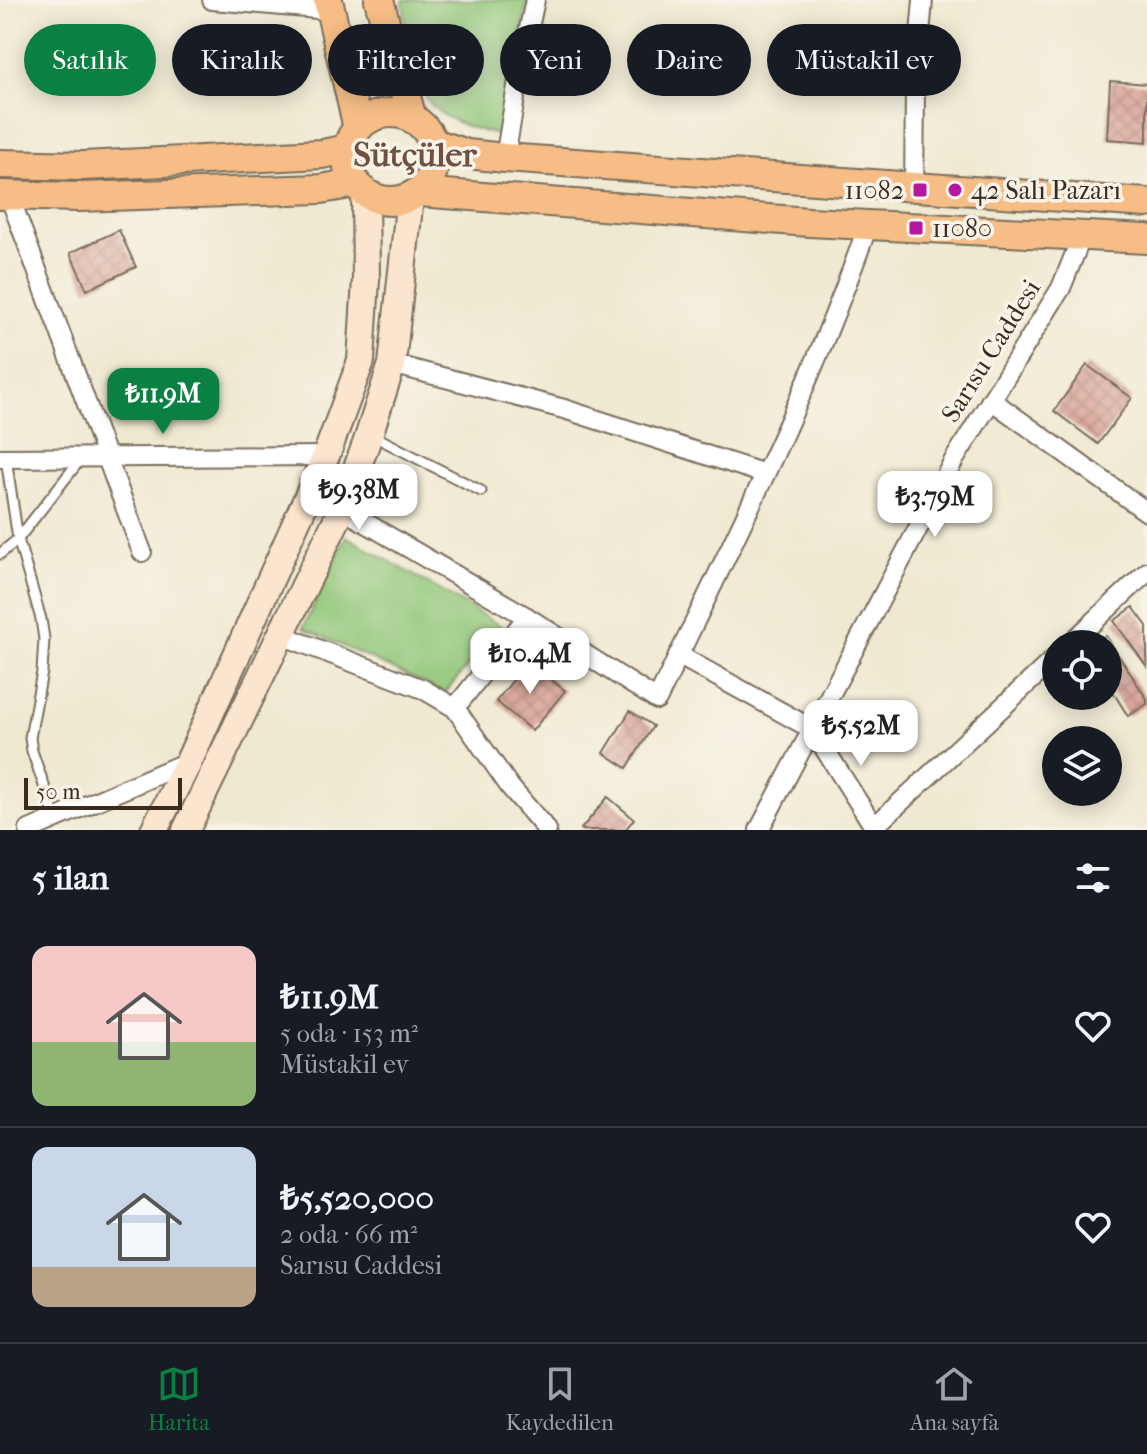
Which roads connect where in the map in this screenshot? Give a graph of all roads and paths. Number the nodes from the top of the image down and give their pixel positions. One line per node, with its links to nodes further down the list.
1 (212, 0): 5 (street)
2 (379, 0): 6 (main road)
3 (535, 0): 9 (street)
4 (923, 0): 12 (street)
5 (328, 5): 7 (main road)
6 (412, 118): 7 (main road); 8 (main road)
7 (353, 139): 10 (main road); 11 (main road)
8 (433, 143): 9 (main road); 13 (main road)
9 (505, 158): 12 (main road)
10 (0, 164)
11 (360, 188): 13 (main road); 14 (main road); 22 (main road)
12 (914, 189): 15 (main road)
13 (415, 194): 16 (main road); 19 (main road)
14 (5, 195): 24 (street)
15 (1147, 203)
16 (868, 225): 17 (main road); 26 (street)
17 (1082, 236): 18 (main road); 20 (street, Sarısu Caddesi)
18 (1147, 239)
19 (392, 364): 21 (main road); 26 (street)
20 (991, 400): 29 (street); 40 (street, Sarısu Caddesi)
21 (369, 434): 27 (lane); 28 (main road)
22 (326, 456): 24 (street); 41 (main road)
23 (82, 457): 24 (street); 25 (street); 30 (lane)
24 (105, 457): 31 (street)
25 (3, 458): 30 (lane)
26 (765, 474): 37 (street)
27 (481, 491)
28 (342, 509): 34 (street); 36 (main road)
29 (1147, 512)
30 (18, 539): 32 (lane); 42 (lane)
31 (142, 552)
32 (0, 554)
33 (1147, 572): 35 (street)
34 (527, 617): 37 (street); 39 (street)
35 (1085, 630)
36 (281, 635): 39 (street); 46 (main road)
37 (678, 655): 40 (street)
38 (1042, 670): 43 (street)
39 (455, 708): 47 (street)
40 (812, 729): 43 (street); 48 (street, Sarısu Caddesi)
41 (189, 761): 42 (street); 45 (main road)
42 (55, 817): 44 (street)
43 (875, 829)
44 (29, 830)
45 (154, 830)
46 (186, 830)
47 (547, 830)
48 (759, 830)

